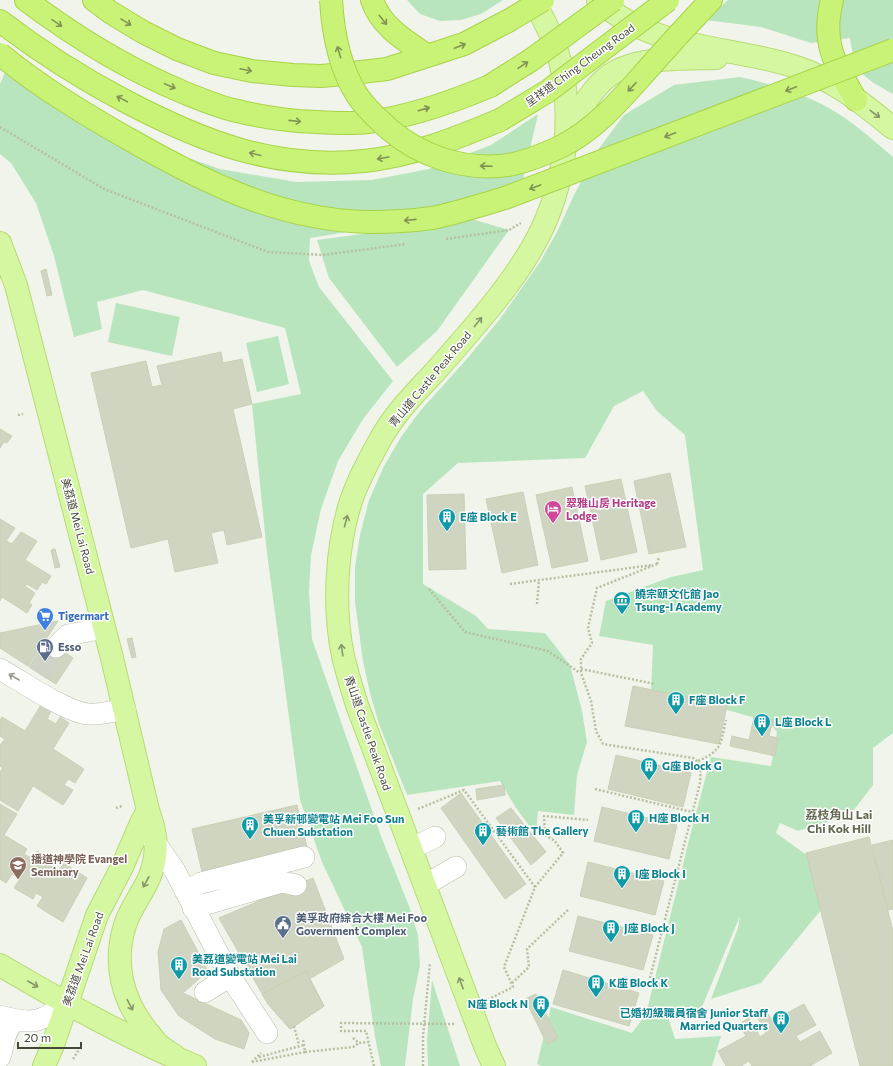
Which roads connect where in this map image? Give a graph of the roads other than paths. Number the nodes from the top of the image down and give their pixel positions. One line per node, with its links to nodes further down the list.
1 (26, 0): 8 (highway, one-way to 8, bridge)
2 (94, 0): 15 (highway, one-way to 15)
3 (331, 0): 10 (highway, one-way to 3, bridge)
4 (372, 0): 15 (highway, one-way to 15)
5 (533, 0): 19 (main road)
6 (543, 0): 15 (highway, one-way to 6, bridge)
7 (598, 0): 16 (main road)
8 (613, 0)
9 (668, 0): 12 (highway, 呈祥道 Ching Cheung Road, one-way to 12, bridge)
10 (710, 0)
11 (832, 0): 17 (highway)
12 (0, 21)
13 (893, 50): 14 (highway, one-way to 14, bridge)
14 (0, 54)
15 (428, 56)
16 (755, 57): 17 (main road); 19 (main road)
17 (856, 100): 18 (main road, one-way to 18)
18 (893, 128)
19 (567, 132): 28 (main road, 青山道 Castle Peak Road, one-way to 19)
20 (0, 243): 21 (main road, 美荔道 Mei Lai Road)
21 (104, 628): 22 (street); 24 (main road, 美荔道 Mei Lai Road)
22 (62, 645)
23 (0, 669): 24 (street, one-way to 23)
24 (125, 709): 25 (main road, 美荔道 Mei Lai Road)
25 (144, 817): 27 (main road, 美荔道 Mei Lai Road); 37 (main road, 美荔道 Mei Lai Road)
26 (435, 837): 28 (street)
27 (157, 845): 33 (street); 41 (main road, 美荔道 Mei Lai Road, one-way to 41)
28 (411, 849): 32 (main road, 青山道 Castle Peak Road)
29 (304, 857): 33 (street)
30 (456, 868): 32 (street)
31 (296, 885): 33 (street)
32 (425, 885): 43 (main road, 青山道 Castle Peak Road, one-way to 32)
33 (189, 900): 35 (street)
34 (0, 964): 37 (main road, one-way to 37)
35 (230, 976): 36 (street); 39 (street)
36 (205, 992)
37 (67, 1003): 38 (street); 41 (main road); 42 (main road, 美荔道 Mei Lai Road)
38 (7, 1018): 40 (street)
39 (267, 1033)
40 (0, 1057)
41 (190, 1064)
42 (44, 1066)
43 (494, 1066)

